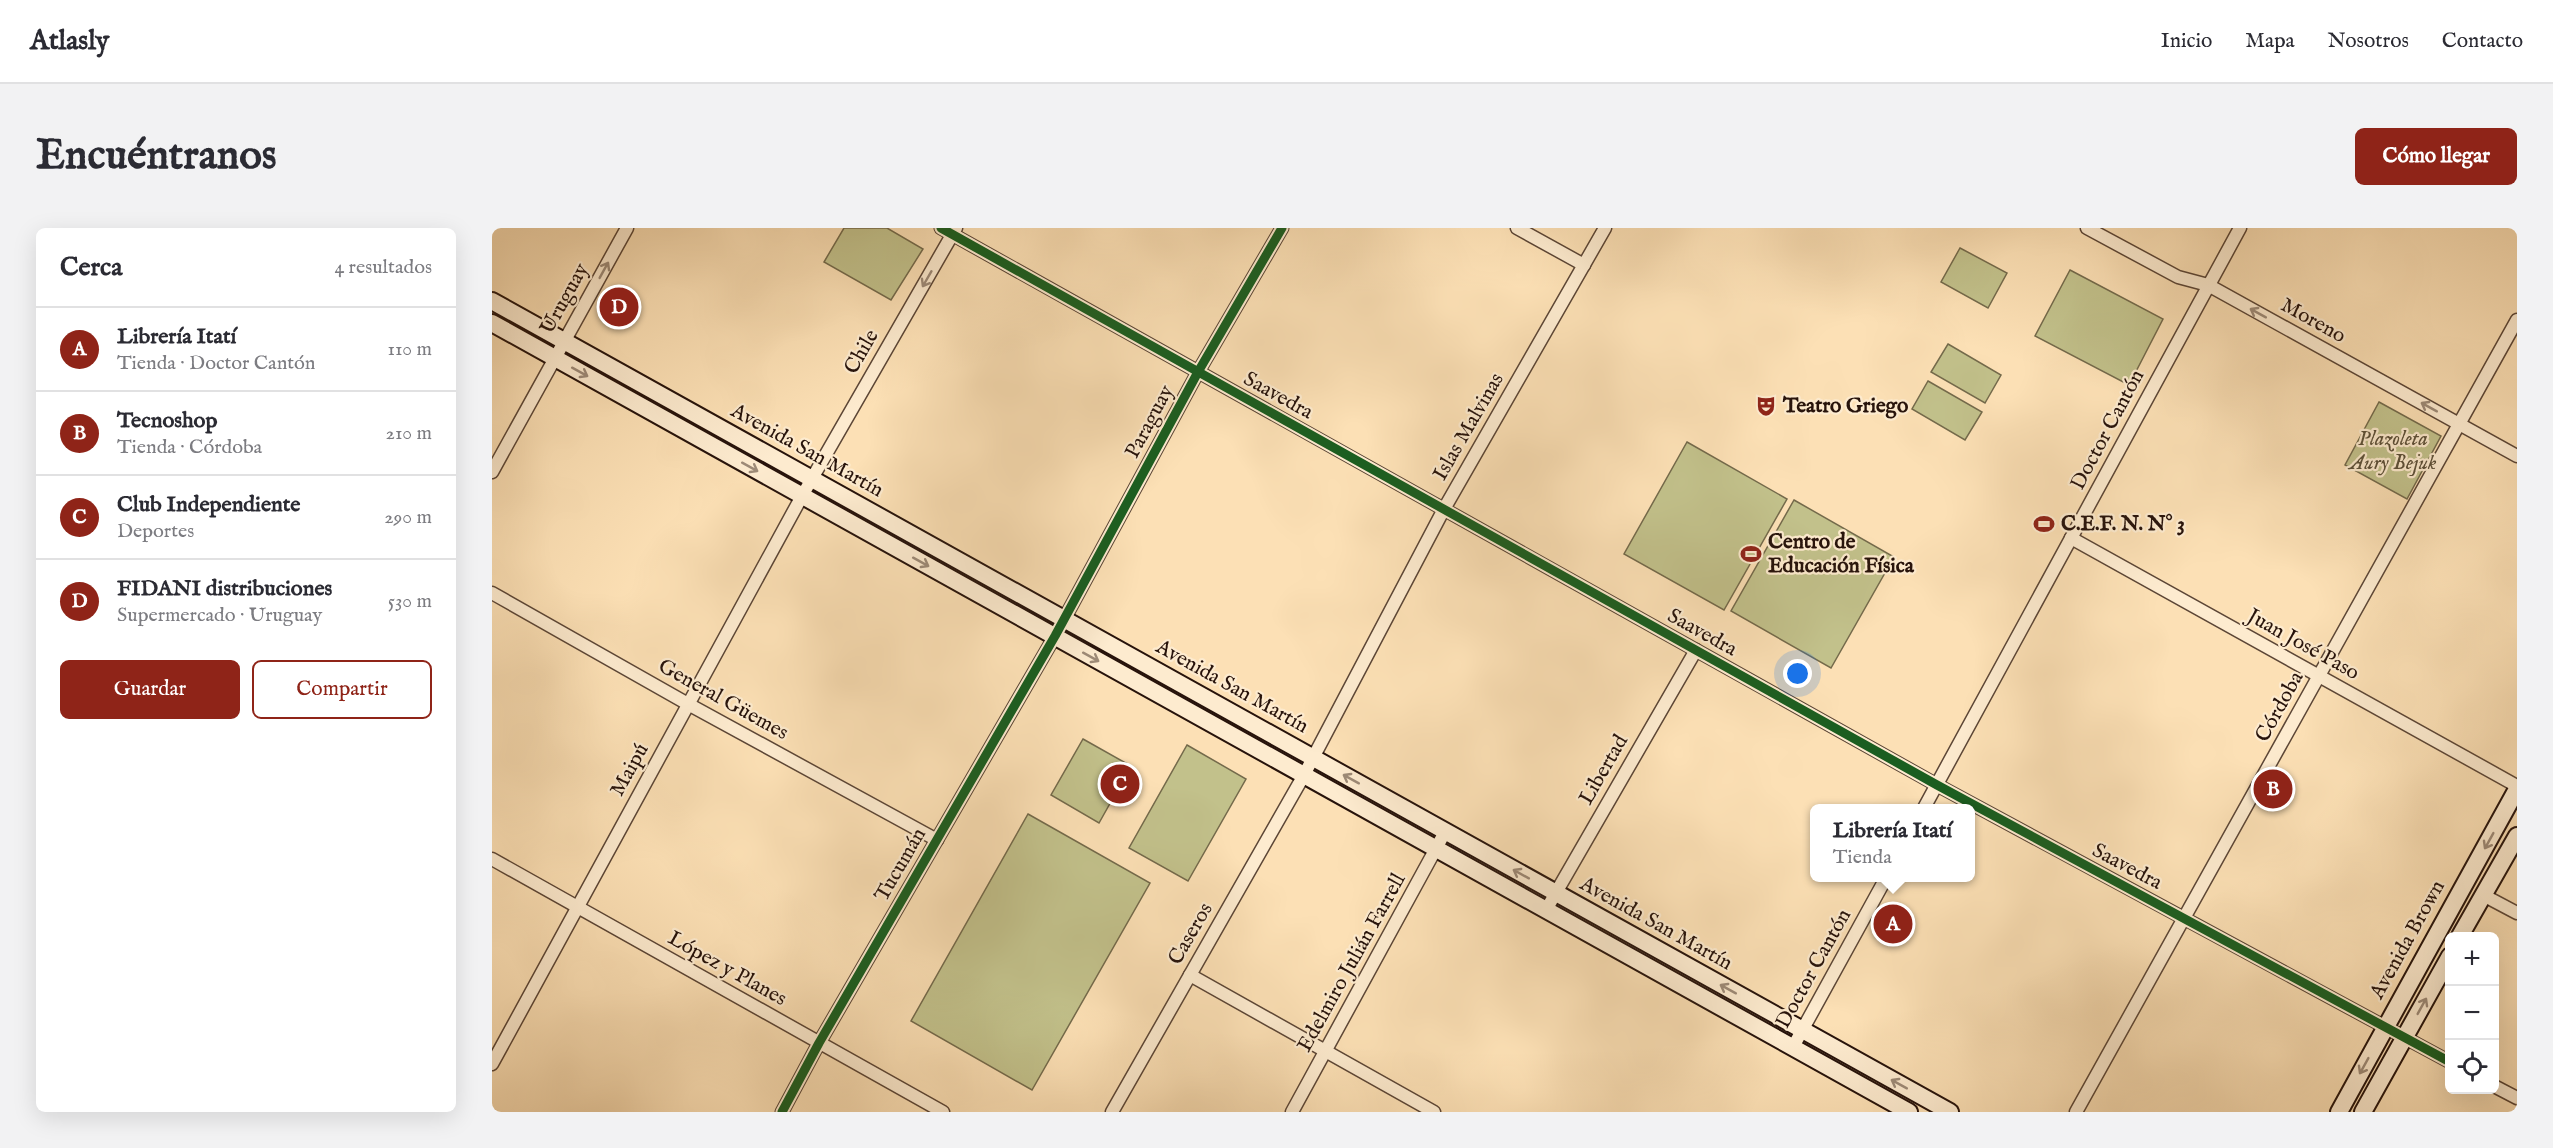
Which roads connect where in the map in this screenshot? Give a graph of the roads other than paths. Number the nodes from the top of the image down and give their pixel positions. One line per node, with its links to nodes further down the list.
1 (627, 228): 14 (street, Uruguay, one-way to 1)
2 (941, 228): 8 (street, Saavedra)
3 (1282, 228): 16 (street, Paraguay)
4 (1517, 228): 9 (street)
5 (1605, 228): 9 (street, Islas Malvinas)
6 (2087, 228): 10 (street, Moreno)
7 (2240, 228): 10 (street, Doctor Cantón)
8 (954, 231): 16 (street, Saavedra); 20 (street, Chile, one-way to 20)
9 (1584, 265): 22 (street, Islas Malvinas)
10 (2208, 285): 17 (street, Moreno, one-way to 10); 23 (street, Doctor Cantón)
11 (492, 301): 14 (main road, Avenida San Martín)
12 (2517, 320): 17 (street, Córdoba)
13 (492, 323): 15 (main road, Avenida San Martín)
14 (564, 341): 15 (street, Uruguay); 20 (main road, Avenida San Martín)
15 (556, 358): 19 (street, Uruguay); 21 (main road, Avenida San Martín, one-way to 21)
16 (1198, 372): 22 (street, Saavedra); 25 (street, Paraguay)
17 (2459, 424): 18 (street, Moreno); 28 (street, Córdoba)
18 (2517, 456)
19 (492, 471)
20 (812, 479): 21 (street, Chile); 25 (main road, Avenida San Martín)
21 (802, 496): 26 (main road, Avenida San Martín, one-way to 26); 29 (street, Maipú)
22 (1444, 509): 27 (street, Saavedra); 30 (street, Islas Malvinas)
23 (2071, 538): 28 (street, Juan José Paso); 32 (street, Doctor Cantón)
24 (492, 593): 29 (street, General Güemes)
25 (1064, 620): 26 (street, Paraguay); 30 (main road, Avenida San Martín)
26 (1055, 636): 31 (main road, Avenida San Martín, one-way to 31); 39 (street, Tucumán)
27 (1696, 650): 32 (street, Saavedra); 43 (street, Libertad)
28 (2319, 676): 33 (street, Juan José Paso); 48 (street, Córdoba)
29 (688, 704): 39 (street, General Güemes); 45 (street, Maipú)
30 (1313, 758): 31 (street, Islas Malvinas); 37 (main road, Avenida San Martín, one-way to 30)
31 (1304, 775): 40 (main road, Avenida San Martín); 51 (street, Caseros)
32 (1937, 785): 34 (street, Doctor Cantón); 35 (street, Saavedra)
33 (2517, 788): 52 (main road, Avenida Brown, one-way to 52)
34 (1926, 804)
35 (1972, 804)
36 (1975, 806): 48 (street, Saavedra)
37 (1445, 832): 40 (street, Edelmiro Julián Farrell); 43 (main road, Avenida San Martín, one-way to 37)
38 (2517, 836): 44 (main road)
39 (937, 840): 55 (street, Tucumán)
40 (1437, 849): 46 (main road, Avenida San Martín); 57 (street, Edelmiro Julián Farrell)
41 (492, 859): 45 (street, López y Planes)
42 (1884, 882): 53 (street, Doctor Cantón)
43 (1556, 893): 46 (street, Libertad); 53 (main road, Avenida San Martín, one-way to 43)
44 (2483, 895): 47 (street); 49 (main road)
45 (577, 907): 55 (street, López y Planes); 59 (street, Maipú)
46 (1546, 910): 56 (main road, Avenida San Martín)
47 (2517, 913)
48 (2184, 919): 52 (street, Saavedra); 69 (street, Córdoba)
49 (2462, 932)
50 (2445, 965): 54 (main road, one-way to 50)
51 (1191, 975): 57 (street); 64 (street, Caseros)
52 (2385, 1028): 54 (street, Saavedra); 70 (main road, Avenida Brown, one-way to 70)
53 (1802, 1030): 56 (street, Doctor Cantón); 68 (main road, Avenida San Martín, one-way to 53)
54 (2404, 1038): 58 (street, Saavedra); 71 (main road)
55 (819, 1043): 62 (street, Tucumán); 63 (street, López y Planes)
56 (1793, 1047): 67 (main road, Avenida San Martín)
57 (1325, 1052): 65 (street, Edelmiro Julián Farrell); 66 (street)
58 (2445, 1059)
59 (492, 1064)
60 (2499, 1089): 61 (street)
61 (2517, 1098)
62 (782, 1112)
63 (943, 1112)
64 (1112, 1112)
65 (1292, 1112)
66 (1434, 1112)
67 (1909, 1112)
68 (1950, 1112)
69 (2076, 1112)
70 (2339, 1112)
71 (2363, 1112)

